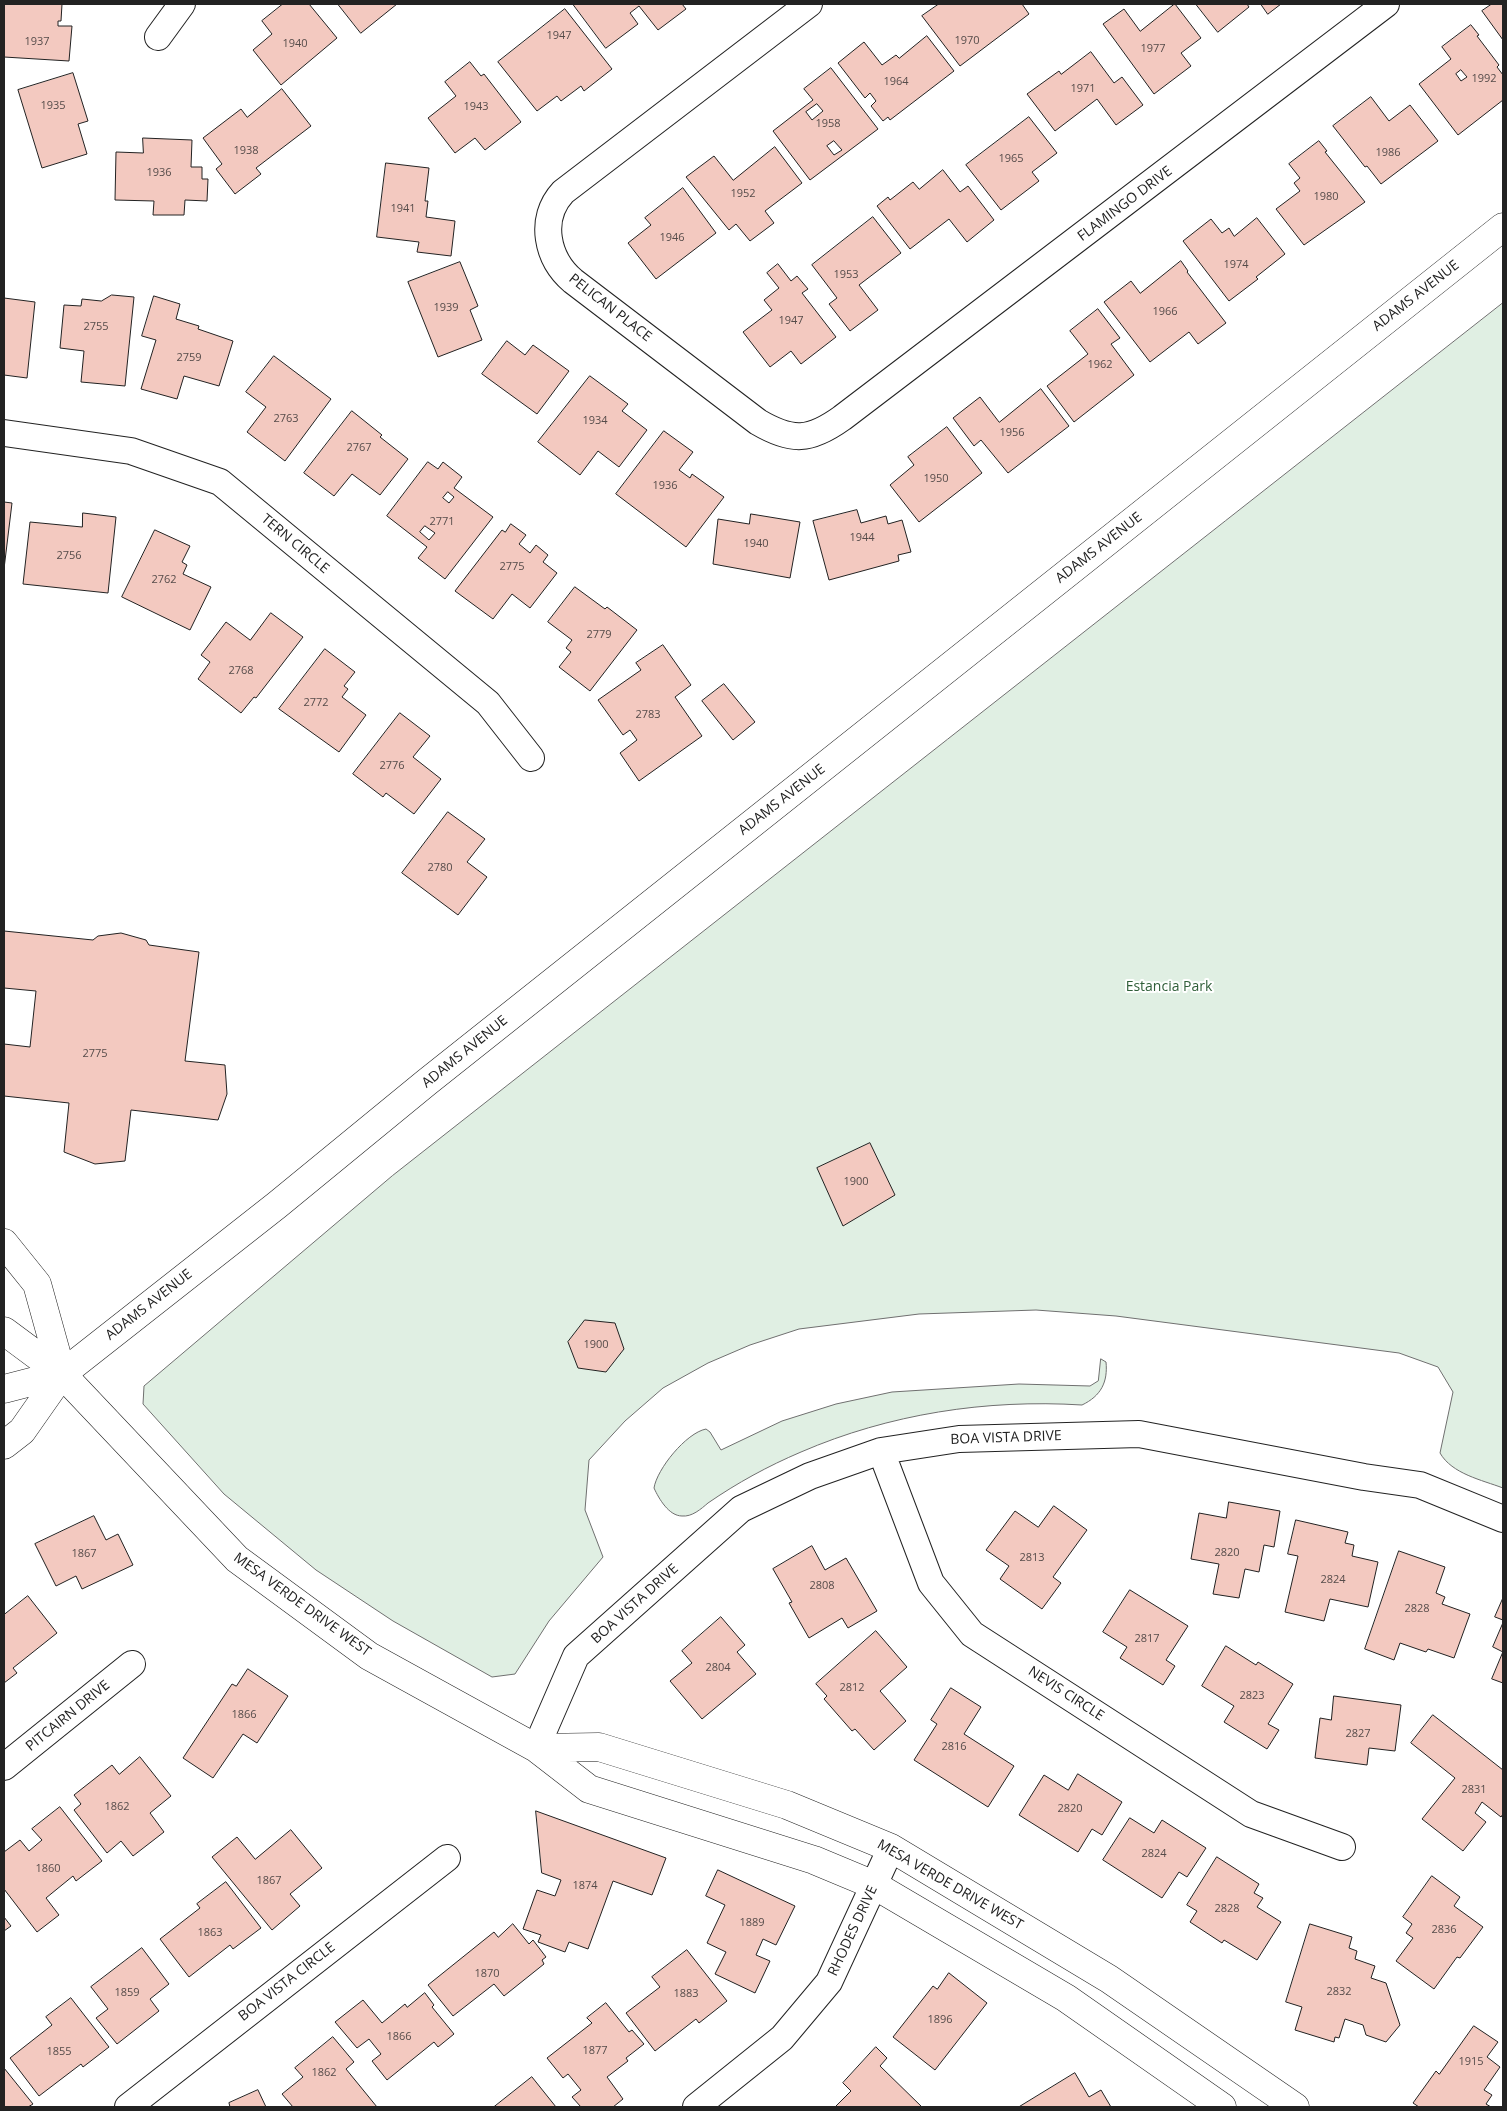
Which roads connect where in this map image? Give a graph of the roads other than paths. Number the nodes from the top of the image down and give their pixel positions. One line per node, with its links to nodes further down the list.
1 (182, 4): 4 (street)
2 (809, 4): 6 (street, PELICAN PLACE)
3 (1386, 4): 6 (street, FLAMINGO DRIVE)
4 (158, 37)
5 (1503, 227): 11 (street, ADAMS AVENUE)
6 (863, 402)
7 (4, 434): 8 (street, TERN CIRCLE)
8 (531, 758)
9 (4, 1243): 11 (street)
10 (4, 1331): 11 (street, MESA VERDE DRIVE WEST)
11 (62, 1374): 12 (street, ADAMS AVENUE); 13 (street, ADAMS AVENUE); 17 (street, MESA VERDE DRIVE WEST)
12 (4, 1389)
13 (4, 1446)
14 (881, 1452): 15 (street, BOA VISTA DRIVE); 17 (street, BOA VISTA DRIVE); 19 (street, NEVIS CIRCLE)
15 (1503, 1519)
16 (132, 1664): 18 (street, PITCAIRN DRIVE)
17 (536, 1748): 20 (street, MESA VERDE DRIVE WEST); 22 (street, MESA VERDE DRIVE WEST)
18 (4, 1767)
19 (1342, 1847)
20 (891, 1848): 22 (street, RHODES DRIVE); 26 (street, MESA VERDE DRIVE WEST)
21 (447, 1858): 23 (street, BOA VISTA CIRCLE)
22 (874, 1885): 24 (street, RHODES DRIVE); 25 (street, MESA VERDE DRIVE WEST)
23 (128, 2107)
24 (696, 2107)
25 (1222, 2107)
26 (1295, 2107)

